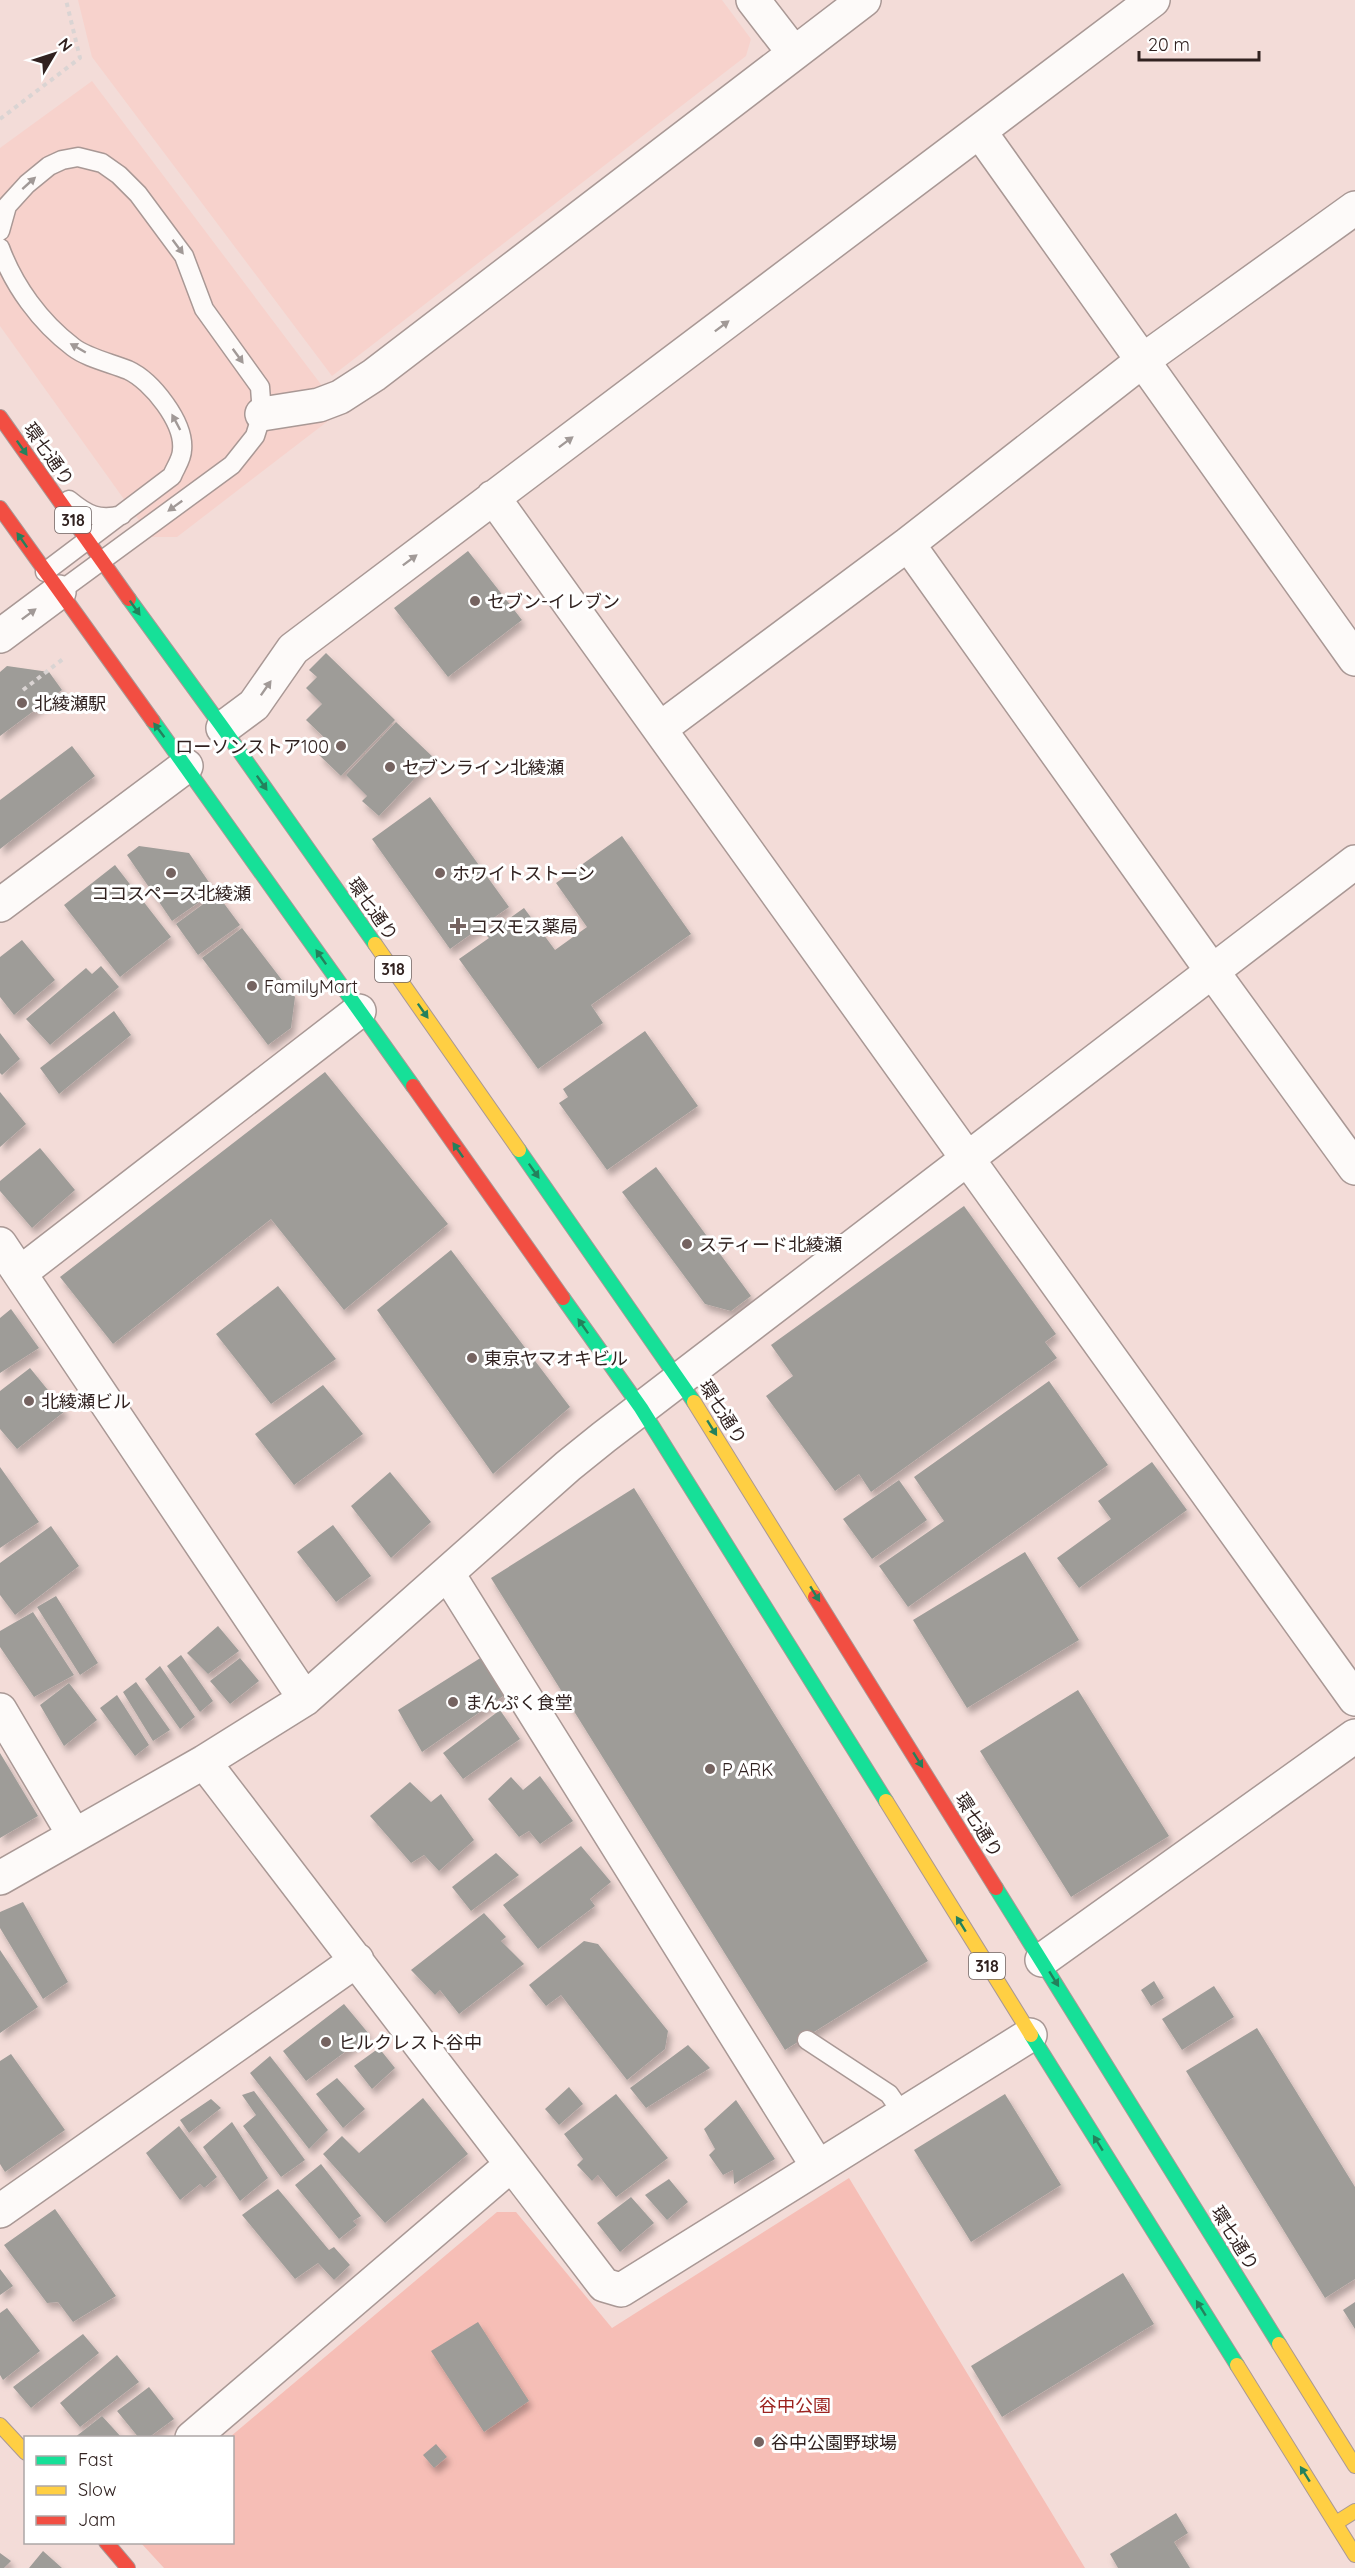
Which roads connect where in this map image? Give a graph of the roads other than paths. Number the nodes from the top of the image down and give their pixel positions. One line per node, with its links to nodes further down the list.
1 (753, 0): 4 (street)
2 (864, 0): 4 (street)
3 (1153, 0): 5 (street)
4 (794, 53): 10 (street)
5 (980, 132): 9 (street); 13 (street, one-way to 5)
6 (1350, 223): 9 (street)
7 (0, 231): 10 (lane, one-way to 10)
8 (0, 248): 15 (lane, one-way to 8)
9 (1142, 362): 17 (street); 21 (street)
10 (262, 414): 18 (lane, one-way to 18)
11 (0, 417): 12 (main road, 環七通り / 318, one-way to 12)
12 (45, 479): 15 (lane); 16 (main road, 環七通り / 318)
13 (494, 497): 22 (street, one-way to 13); 23 (street)
14 (0, 508): 19 (main road, 318, one-way to 14)
15 (122, 515): 16 (lane)
16 (88, 541): 18 (main road, 環七通り / 318); 19 (lane)
17 (908, 544): 23 (street); 27 (street)
18 (102, 560): 19 (lane); 22 (main road, 環七通り / 318, one-way to 22)
19 (52, 582): 20 (street, one-way to 19); 24 (main road, 318, one-way to 19)
20 (0, 636)
21 (1355, 659)
22 (223, 728): 33 (main road, 環七通り / 318, one-way to 33)
23 (660, 728): 29 (street)
24 (186, 766): 26 (street); 28 (main road, 318, one-way to 24)
25 (1355, 862): 27 (street)
26 (0, 905)
27 (1212, 971): 29 (street); 30 (street)
28 (359, 1011): 32 (street); 34 (main road, 318, one-way to 28)
29 (968, 1158): 33 (street); 37 (street)
30 (1355, 1168)
31 (0, 1244): 32 (street)
32 (20, 1273): 36 (street)
33 (680, 1379): 34 (street); 44 (main road, 環七通り / 318, one-way to 44)
34 (641, 1408): 35 (street); 45 (main road, 318, one-way to 34)
35 (448, 1574): 36 (street); 49 (street)
36 (305, 1699): 40 (street)
37 (1355, 1699)
38 (0, 1710): 41 (street)
39 (1355, 1736): 44 (street)
40 (204, 1762): 41 (street); 43 (street)
41 (74, 1835): 42 (street)
42 (0, 1878)
43 (357, 1960): 48 (street); 50 (street)
44 (1042, 1960): 54 (main road, 環七通り / 318, one-way to 54)
45 (1030, 2035): 47 (street); 56 (main road, 318, one-way to 45)
46 (807, 2040): 47 (lane)
47 (903, 2114): 49 (street)
48 (511, 2165): 49 (street); 52 (street)
49 (818, 2167)
50 (0, 2211)
51 (0, 2425): 53 (main road)
52 (194, 2436)
53 (24, 2451)
54 (1355, 2466)
55 (1355, 2511): 56 (main road)
56 (1336, 2523): 58 (main road, 318)
57 (108, 2544): 59 (main road)
58 (1355, 2555)
59 (128, 2568)

